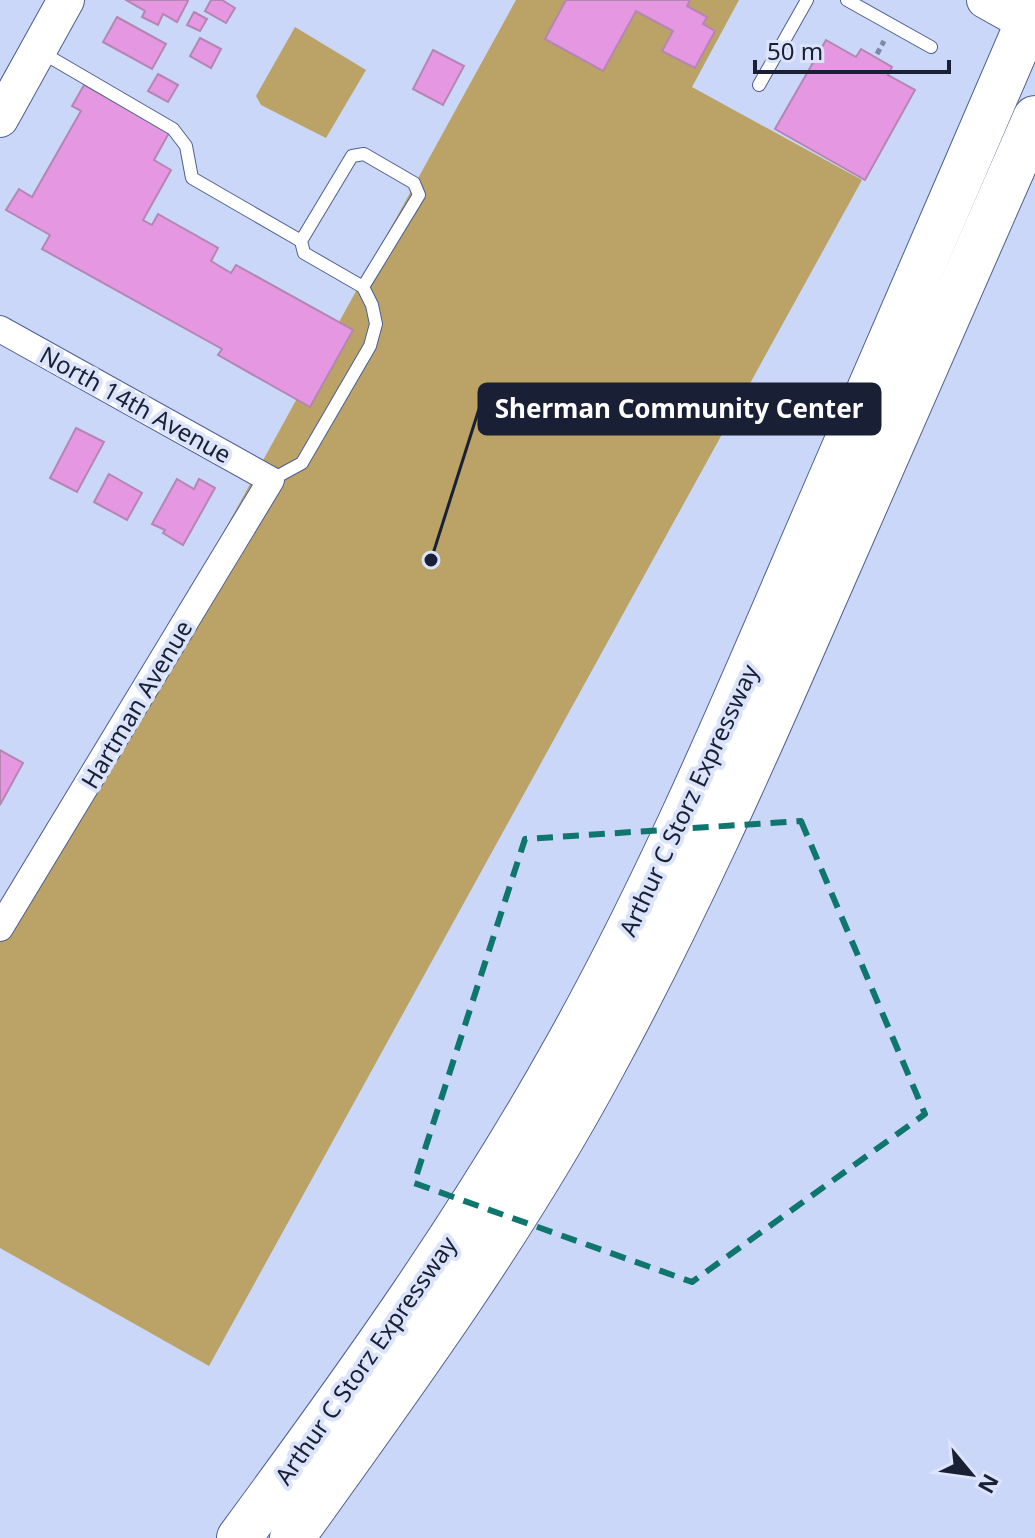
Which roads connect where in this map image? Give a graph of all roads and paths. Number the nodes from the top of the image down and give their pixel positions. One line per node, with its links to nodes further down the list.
1 (66, 0): 8 (street)
2 (807, 0): 10 (lane)
3 (847, 0): 7 (lane)
4 (985, 0): 5 (street)
5 (1032, 19): 18 (highway, Arthur C Storz Expressway)
6 (888, 35): 9 (path)
7 (931, 47)
8 (38, 51): 12 (street); 13 (lane)
9 (877, 54)
10 (759, 85)
11 (1035, 118): 19 (highway, Arthur C Storz Expressway)
12 (0, 119)
13 (301, 241): 14 (lane); 14 (lane)
14 (363, 287): 16 (lane)
15 (0, 329): 16 (street, North 14th Avenue)
16 (271, 480): 17 (street, Hartman Avenue)
17 (0, 928)
18 (239, 1538)
19 (292, 1538)

